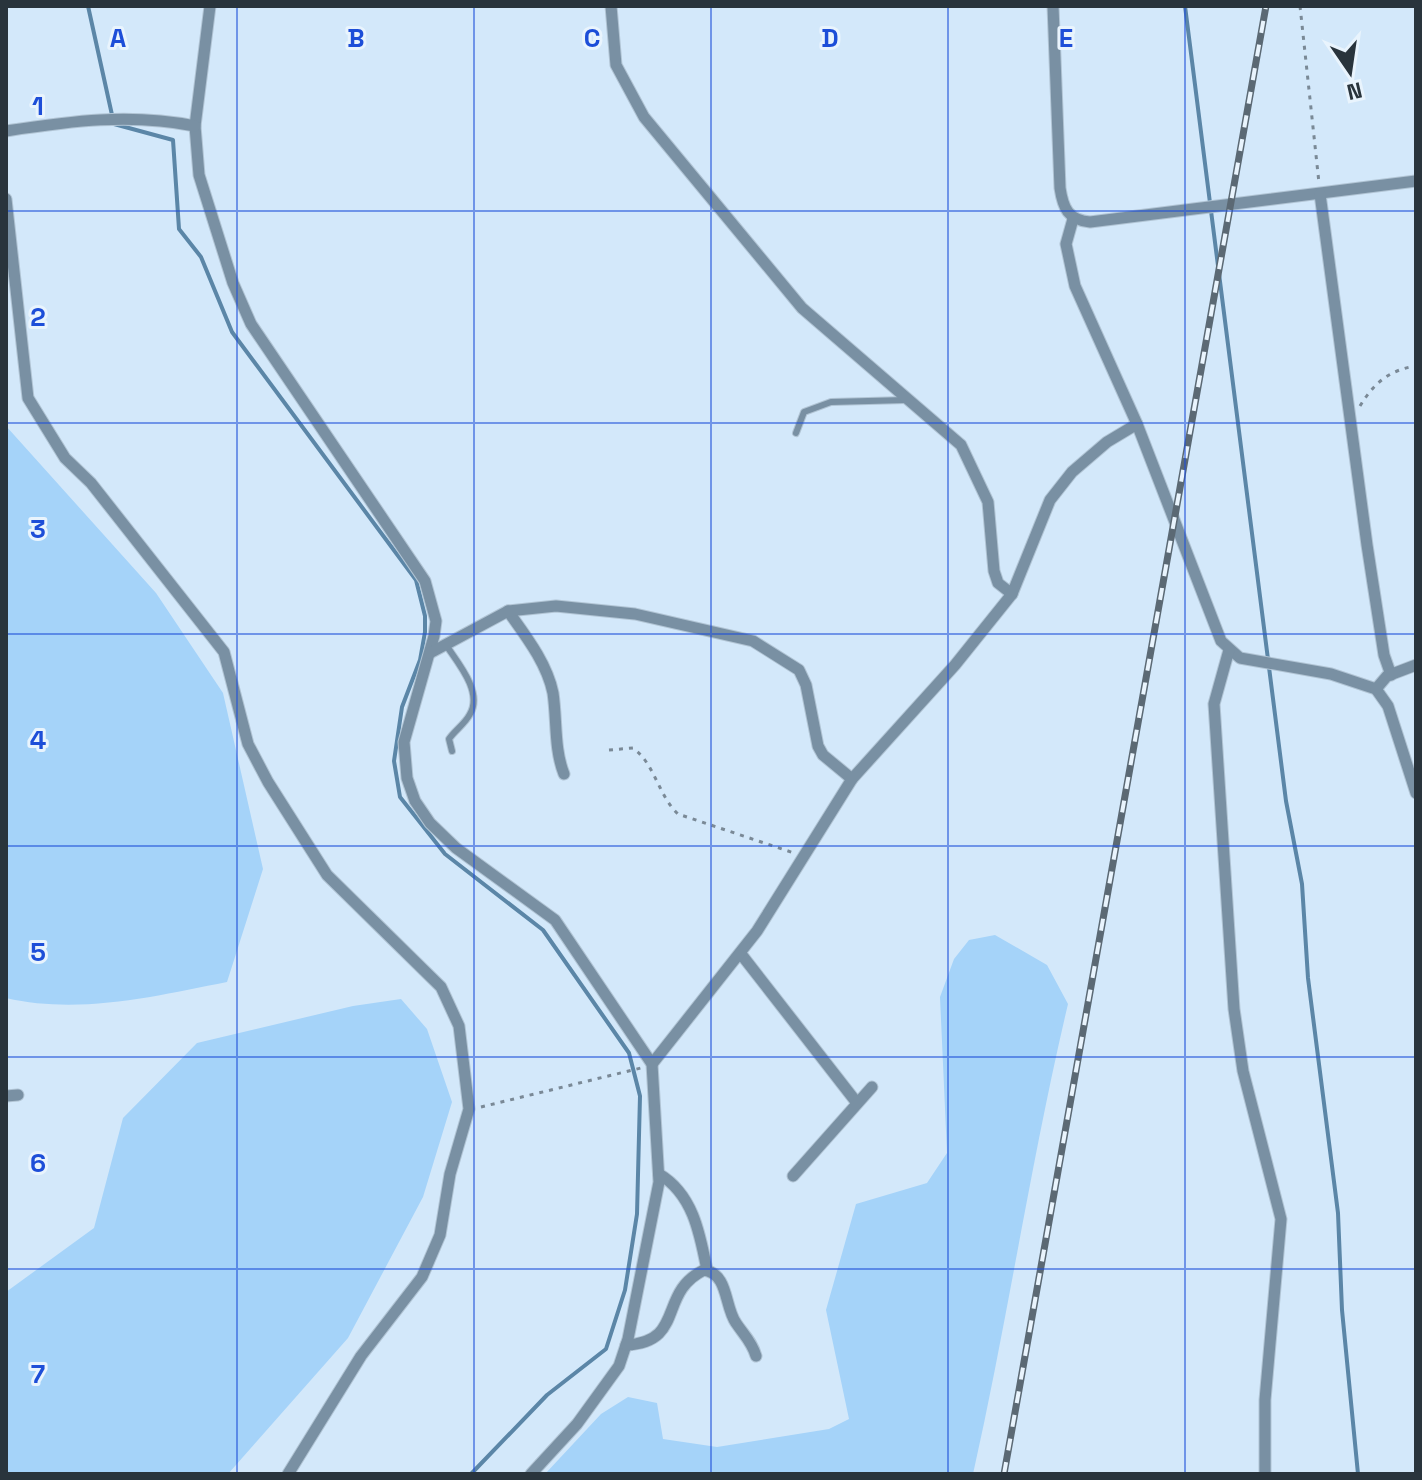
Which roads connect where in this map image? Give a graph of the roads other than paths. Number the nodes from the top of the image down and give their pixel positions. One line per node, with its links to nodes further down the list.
1 (210, 6): 4 (street)
2 (611, 6): 10 (street)
3 (1053, 6): 9 (street)
4 (195, 126): 5 (street); 17 (street)
5 (6, 131)
6 (1416, 181): 7 (street)
7 (1320, 194): 9 (street); 19 (street)
8 (6, 199): 34 (street)
9 (1073, 219): 11 (street)
10 (910, 398): 12 (lane); 13 (street)
11 (1137, 424): 13 (street); 16 (street)
12 (796, 433)
13 (1012, 594): 23 (street)
14 (508, 611): 15 (street); 22 (street); 23 (street)
15 (446, 645): 17 (street); 21 (lane)
16 (1229, 650): 20 (street); 36 (street)
17 (430, 653): 26 (street)
18 (1416, 665): 19 (street)
19 (1391, 675): 20 (street)
20 (1376, 689): 24 (street)
21 (452, 751)
22 (564, 774)
23 (852, 779): 25 (street)
24 (1416, 793)
25 (741, 954): 26 (street); 28 (street)
26 (652, 1064): 29 (street)
27 (872, 1087): 28 (street)
28 (857, 1103): 30 (street)
29 (659, 1174): 31 (street); 32 (street)
30 (793, 1176)
31 (707, 1270): 32 (street); 33 (street)
32 (626, 1345): 35 (street)
33 (756, 1356)
34 (288, 1474)
35 (531, 1474)
36 (1265, 1474)

